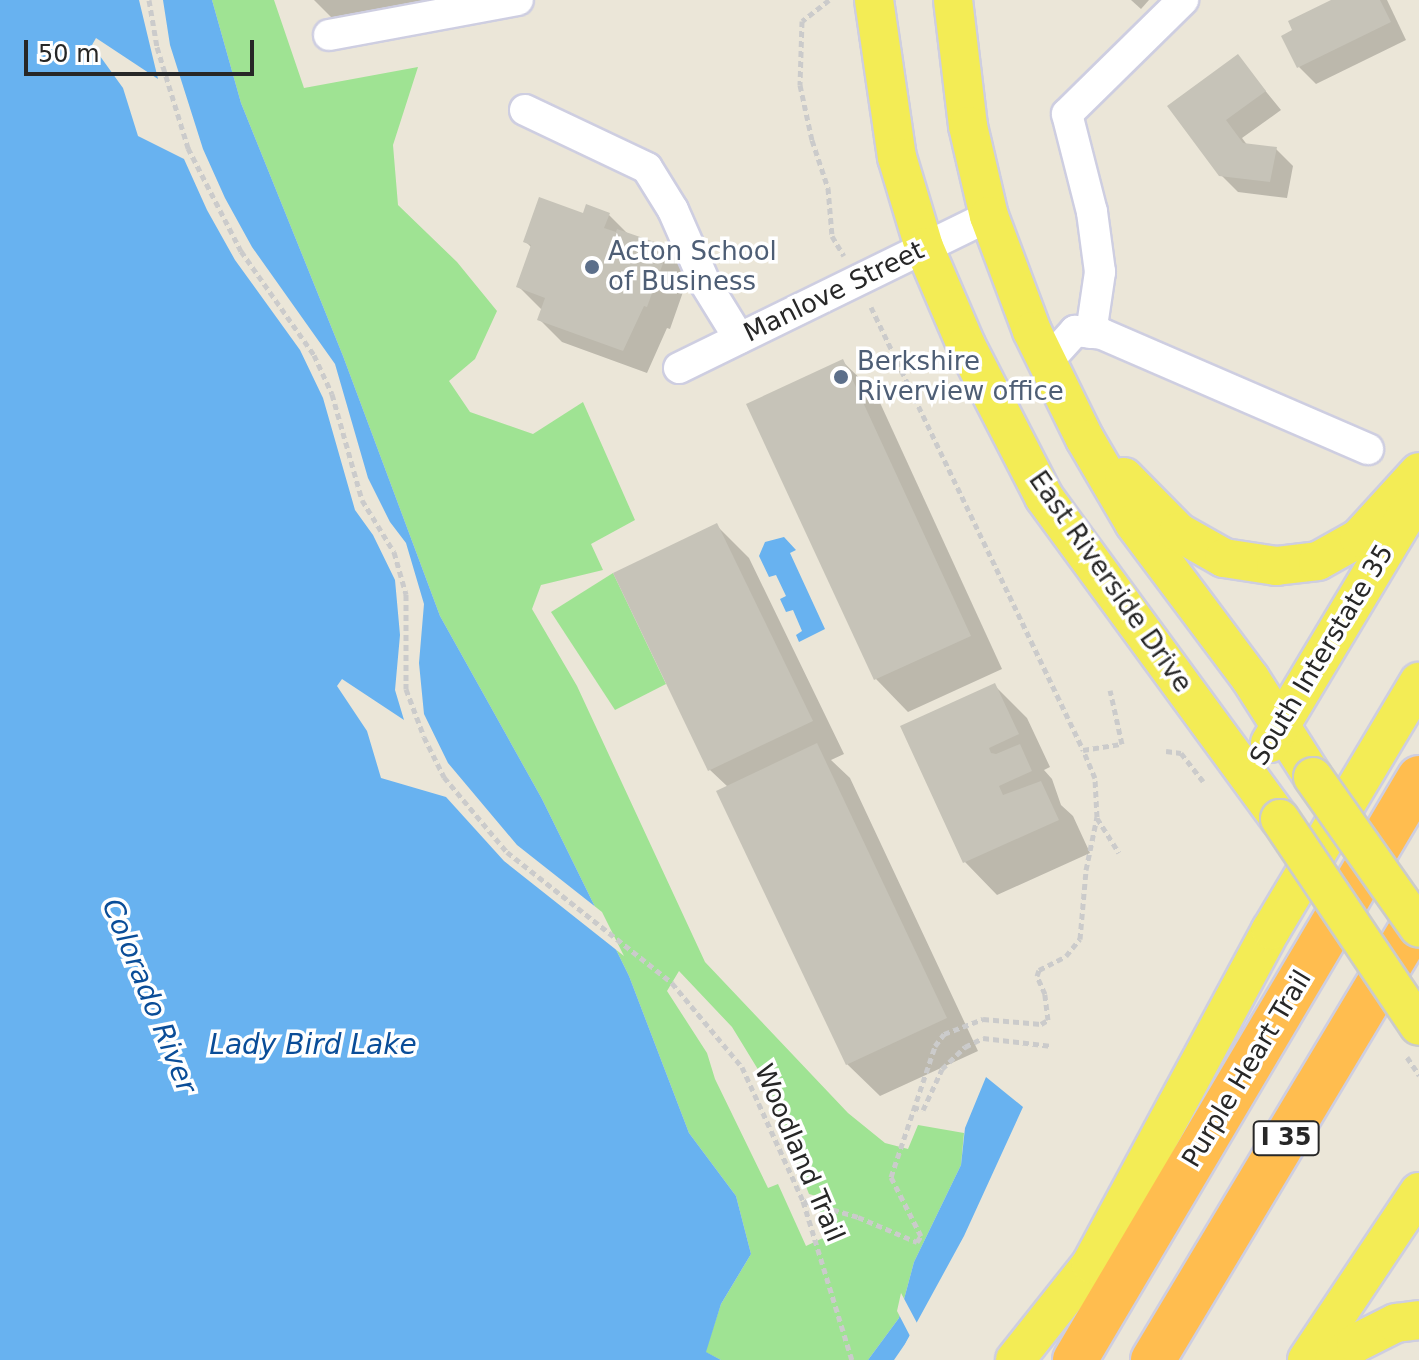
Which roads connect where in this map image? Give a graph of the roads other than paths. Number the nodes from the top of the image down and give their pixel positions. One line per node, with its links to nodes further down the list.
1 (518, 0): 5 (street)
2 (874, 0): 8 (main road, East Riverside Drive)
3 (953, 0): 7 (main road, East Riverside Drive)
4 (1183, 0): 9 (street)
5 (329, 35)
6 (525, 110): 10 (street)
7 (989, 216): 8 (street, Manlove Street); 11 (main road, East Riverside Drive)
8 (924, 247): 10 (street, Manlove Street); 19 (main road, East Riverside Drive)
9 (1091, 333): 11 (street); 14 (street)
10 (739, 338): 12 (street, Manlove Street)
11 (1047, 362): 13 (main road, East Riverside Drive)
12 (679, 368)
13 (1085, 439): 15 (main road); 18 (main road, East Riverside Drive)
14 (1368, 449)
15 (1419, 472)
16 (1419, 493): 18 (main road, South Interstate 35)
17 (1419, 682): 26 (main road)
18 (1281, 723): 19 (main road, South Interstate 35); 22 (main road, East Riverside Drive, bridge)
19 (1250, 776): 23 (main road, East Riverside Drive, bridge)
20 (1419, 778): 27 (highway, Purple Heart Trail / I 35)
21 (1419, 916): 28 (highway, I 35)
22 (1419, 928)
23 (1419, 1026)
24 (1419, 1192): 29 (main road)
25 (1419, 1320): 30 (main road)
26 (1015, 1360)
27 (1075, 1360)
28 (1153, 1360)
29 (1307, 1360)
30 (1334, 1360)

